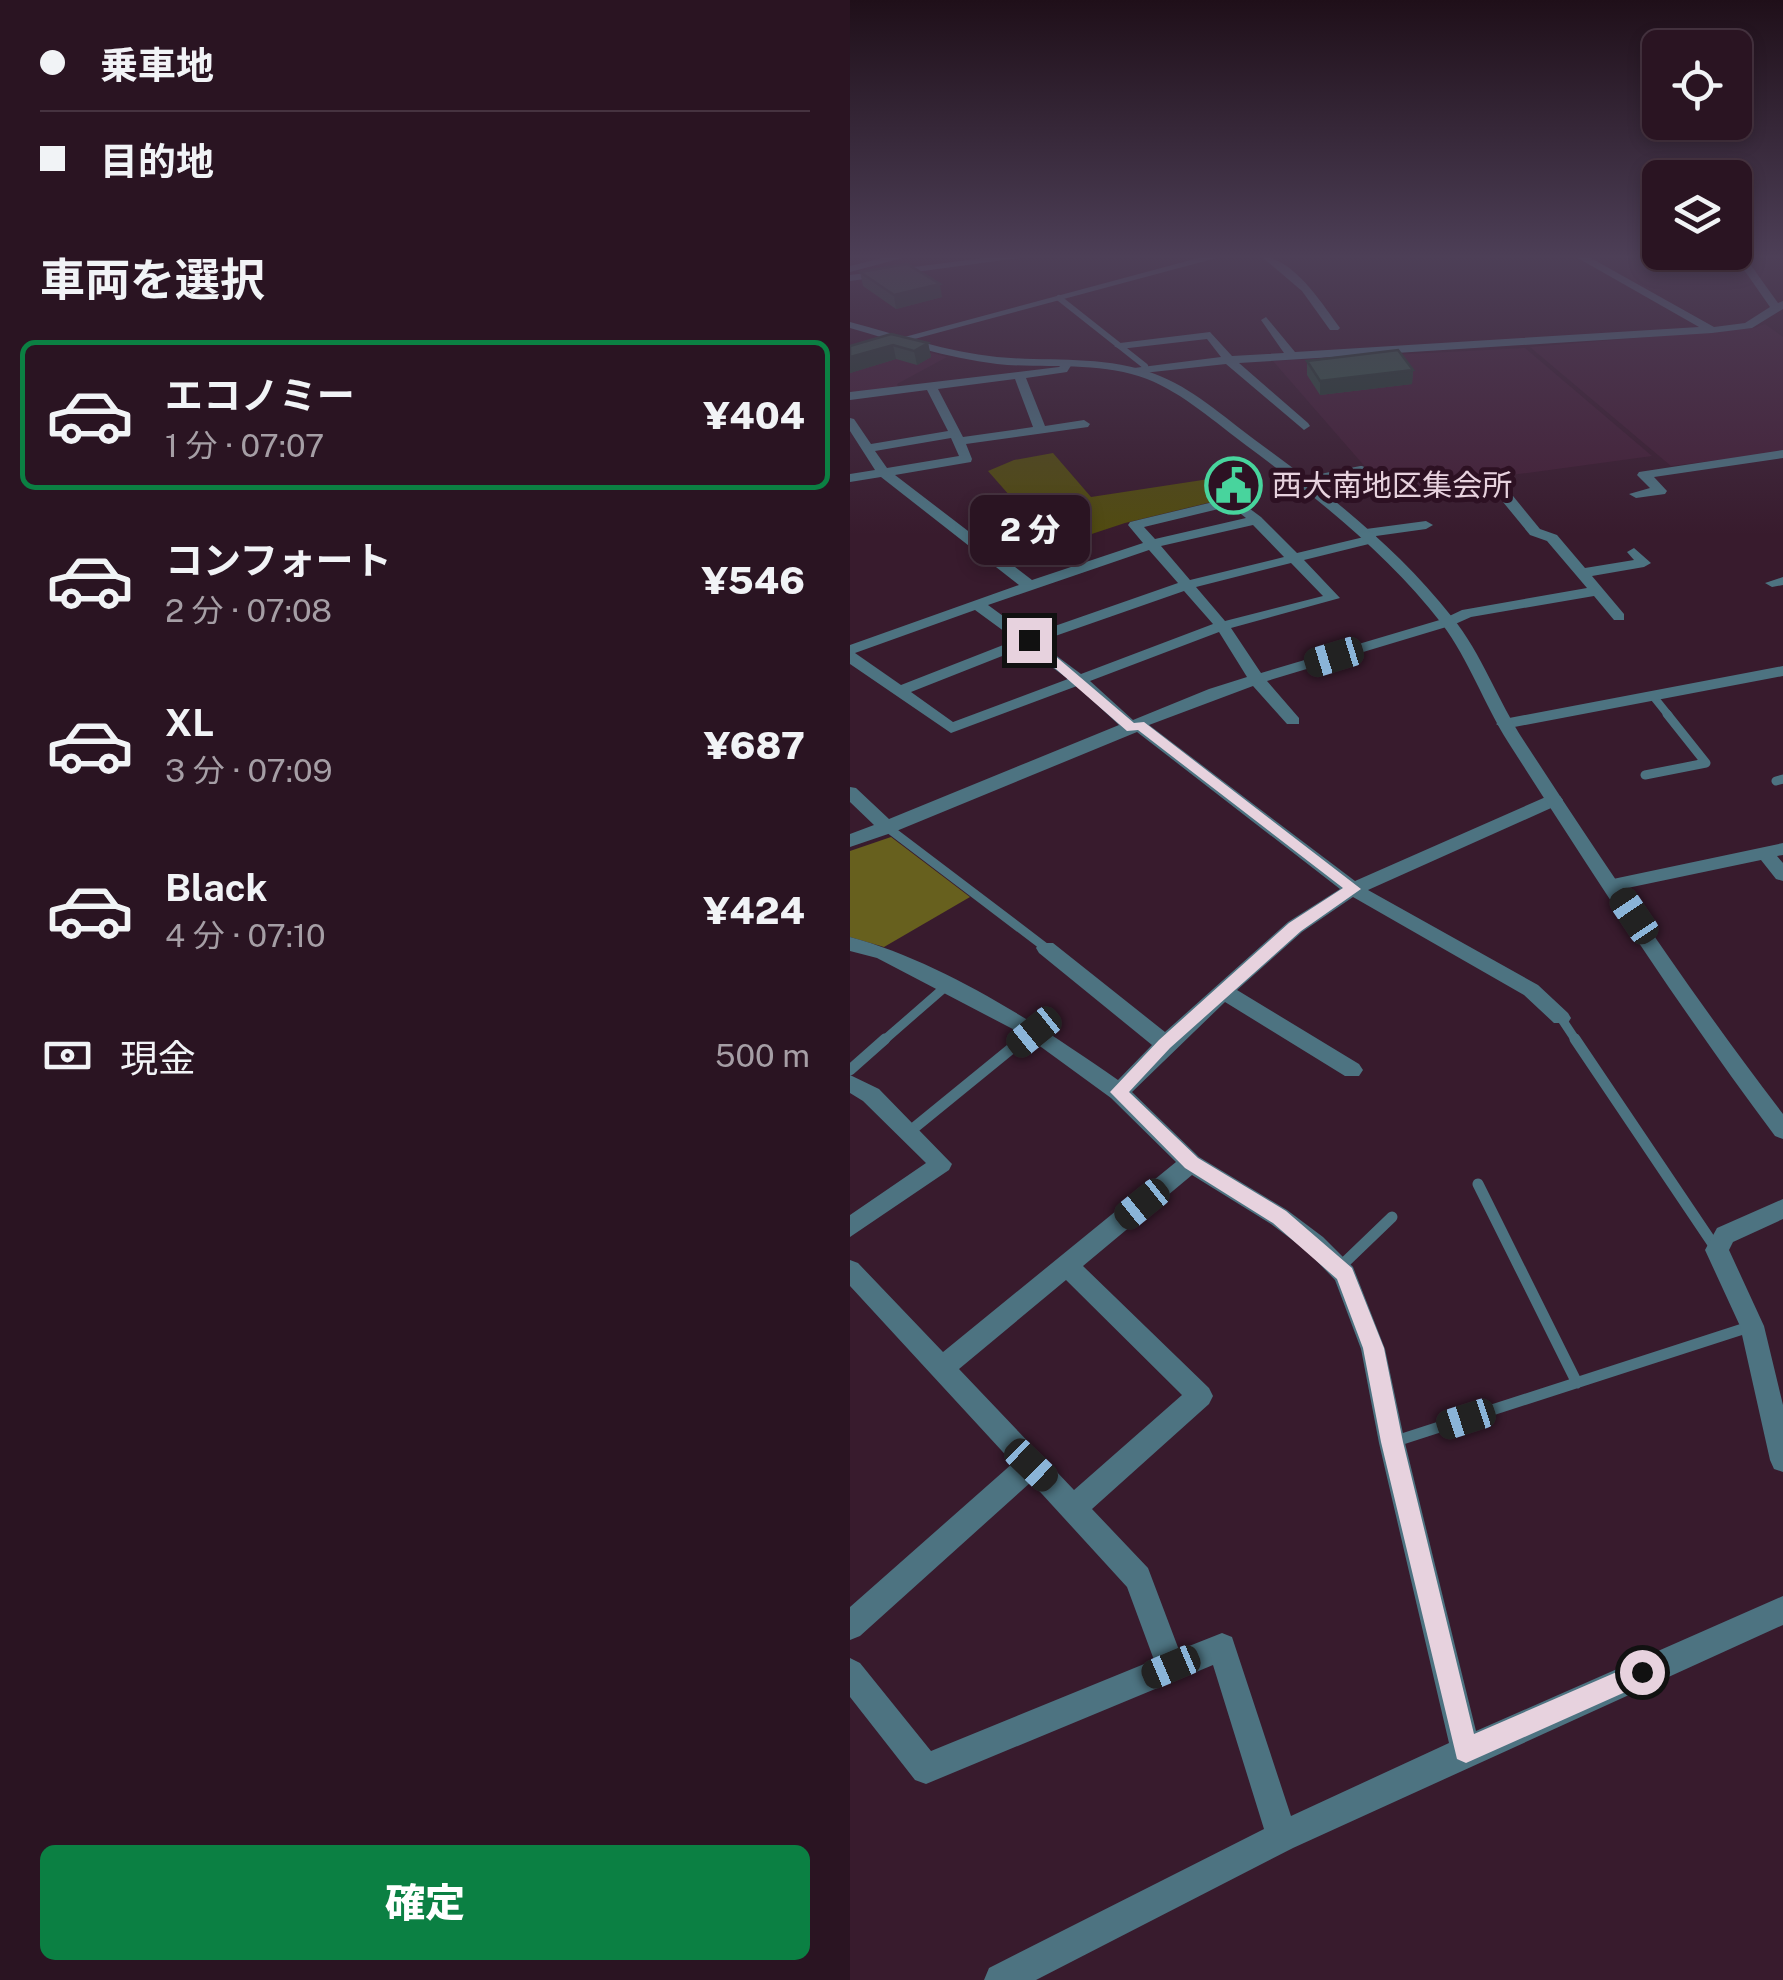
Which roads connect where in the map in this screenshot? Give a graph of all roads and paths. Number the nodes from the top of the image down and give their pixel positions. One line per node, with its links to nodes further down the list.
1 (949, 349): 8 (street)
2 (1123, 349): 9 (lane)
3 (1221, 349): 7 (street)
4 (1289, 349): 6 (street)
5 (1400, 349): 6 (street)
6 (1294, 356): 7 (street)
7 (1229, 360): 9 (street); 16 (street)
8 (1064, 367): 9 (street); 10 (street); 11 (street)
9 (1140, 369): 24 (street)
10 (1019, 375): 12 (street); 17 (street)
11 (1072, 384)
12 (930, 385): 13 (street); 18 (street)
13 (850, 396)
14 (850, 422): 19 (street)
15 (1084, 424): 17 (street)
16 (1304, 426)
17 (1040, 430): 18 (street)
18 (956, 437): 19 (street); 22 (street)
19 (860, 451): 22 (street)
20 (1783, 454): 25 (street)
21 (1360, 470): 24 (lane)
22 (883, 472): 23 (street); 34 (street)
23 (850, 478)
24 (1306, 481): 29 (street)
25 (1636, 494)
26 (1508, 498): 33 (street)
27 (1256, 520): 30 (street); 30 (street); 32 (street)
28 (1426, 525): 29 (street)
29 (1369, 536): 32 (street); 39 (street)
30 (1153, 544): 34 (street); 35 (street)
31 (1634, 552): 33 (street)
32 (1297, 558): 35 (street); 40 (street)
33 (1582, 573): 36 (street)
34 (1029, 585): 37 (street)
35 (1186, 585): 40 (street); 41 (street)
36 (1598, 592): 38 (street); 39 (street)
37 (977, 604): 41 (street); 42 (street)
38 (1619, 618)
39 (1448, 622): 45 (street); 49 (street)
40 (1222, 626): 44 (street); 45 (street)
41 (1029, 640): 44 (street); 46 (street)
42 (850, 653): 46 (street)
43 (1783, 670): 47 (street)
44 (1080, 680): 46 (street); 50 (street)
45 (1257, 680): 48 (street); 50 (street)
46 (898, 692)
47 (1653, 696): 49 (street); 51 (lane)
48 (1293, 721)
49 (1504, 724): 53 (street)
50 (1136, 727): 54 (street); 59 (street)
51 (1645, 775)
52 (850, 792): 54 (street)
53 (1554, 800): 58 (street); 59 (street)
54 (888, 828): 55 (street); 61 (lane)
55 (850, 841)
56 (1774, 851): 57 (street); 58 (street)
57 (1783, 875)
58 (1613, 886): 73 (street)
59 (1353, 889): 63 (street); 64 (street)
60 (850, 944): 62 (street)
61 (1046, 948): 66 (street)
62 (944, 988): 65 (street); 67 (lane)
63 (1226, 992): 66 (street); 68 (street)
64 (1561, 1018): 80 (lane)
65 (1034, 1032): 70 (street); 74 (lane)
66 (1164, 1044): 70 (street)
67 (850, 1070)
68 (1352, 1070)
69 (850, 1083): 71 (street)
70 (1118, 1092): 75 (street)
71 (871, 1095): 72 (street); 74 (street)
72 (850, 1108)
73 (1783, 1130)
74 (909, 1132): 79 (street)
75 (1191, 1163): 81 (street); 82 (street)
76 (1478, 1184): 86 (lane)
77 (1783, 1208): 80 (street)
78 (1392, 1217): 82 (lane)
79 (850, 1227)
80 (1717, 1250): 84 (street)
81 (1067, 1266): 85 (street); 90 (street)
82 (1339, 1268): 87 (street)
83 (850, 1270): 85 (street)
84 (1752, 1326): 86 (lane); 88 (street)
85 (943, 1367): 89 (street)
86 (1577, 1383): 87 (lane)
87 (1392, 1442): 95 (street)
88 (1783, 1460)
89 (1031, 1465): 90 (street); 92 (street)
90 (1075, 1507): 93 (street)
91 (1783, 1610): 95 (street)
92 (850, 1626)
93 (1171, 1667): 94 (street); 96 (street)
94 (850, 1673)
95 (1466, 1750): 96 (street)
96 (1282, 1838): 97 (street)
97 (1001, 1980)

